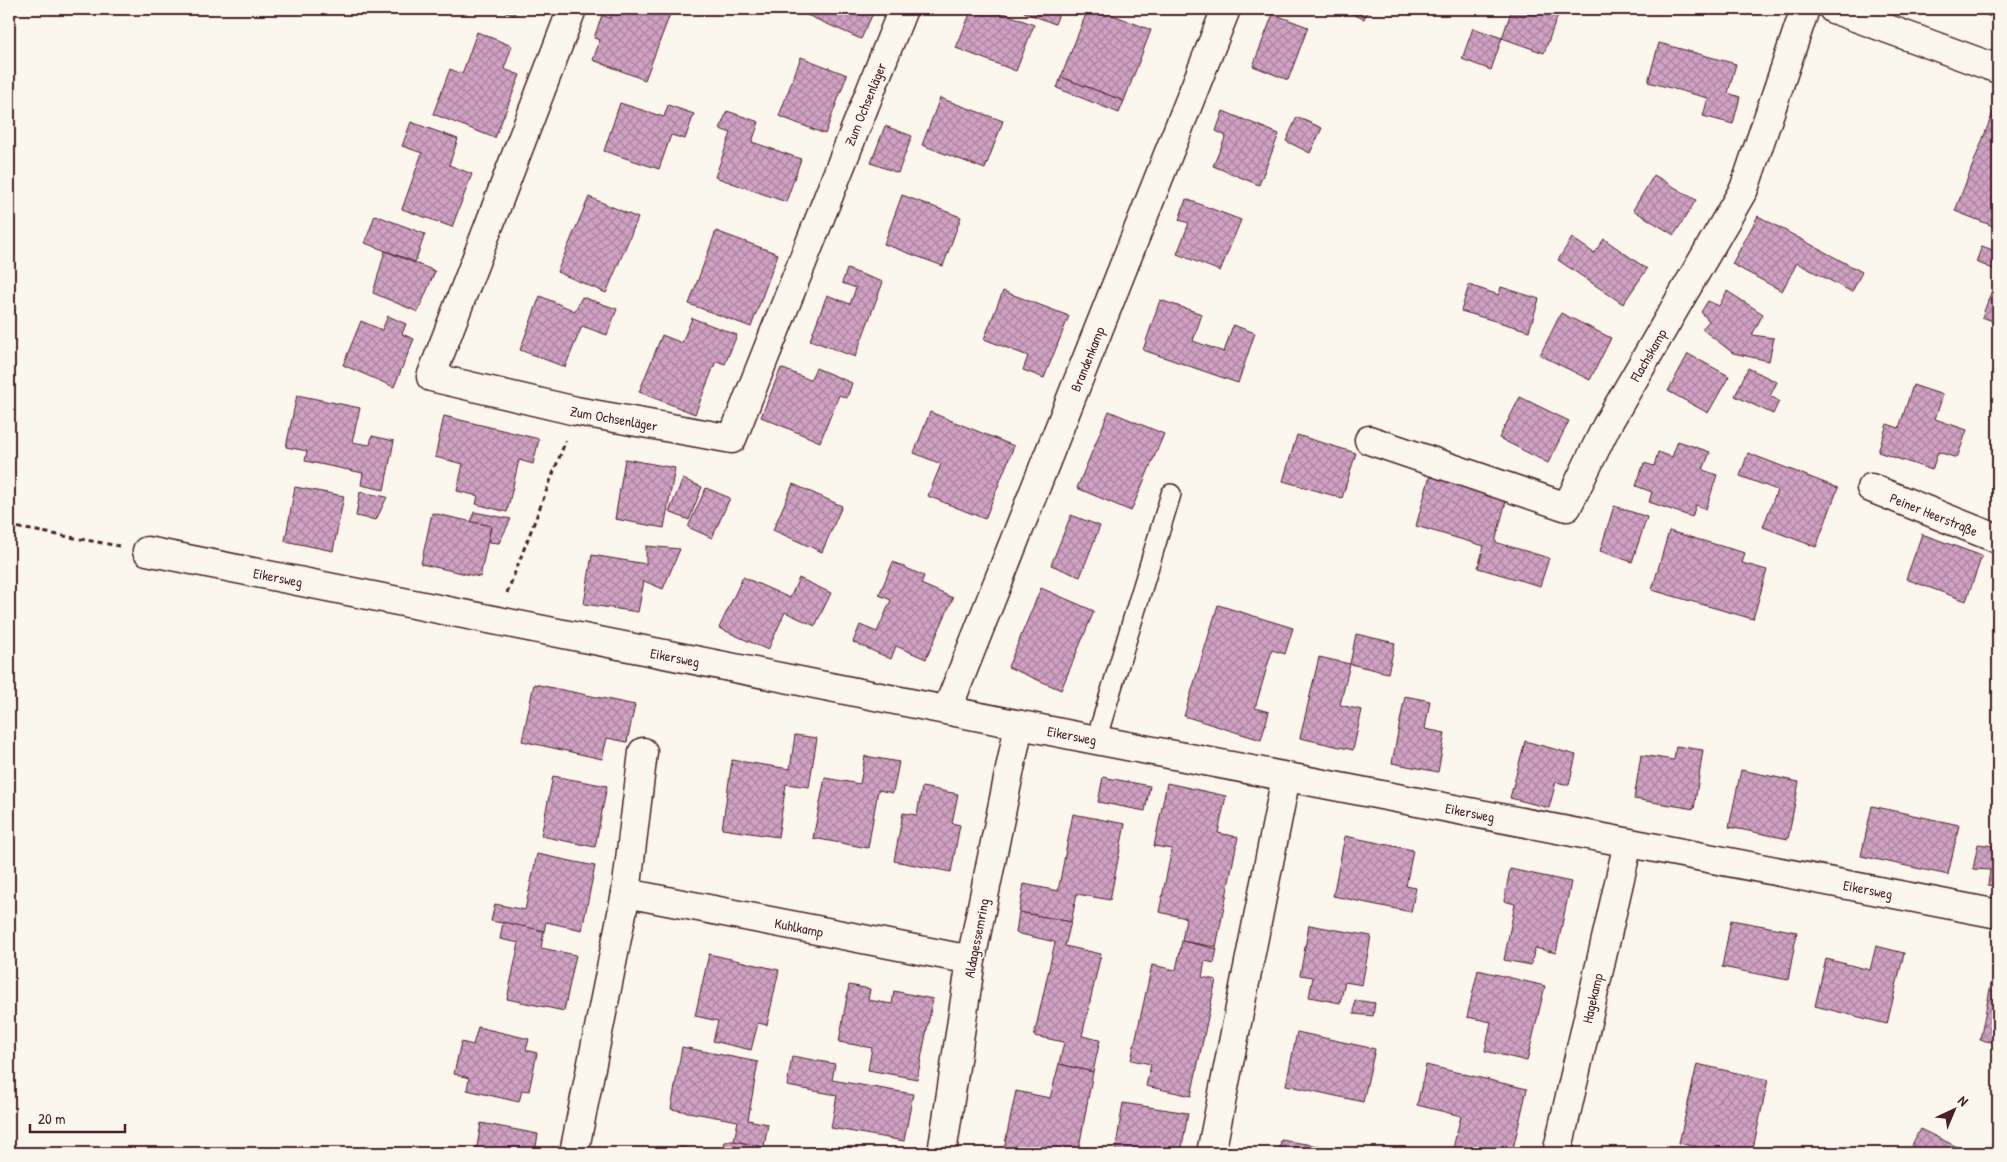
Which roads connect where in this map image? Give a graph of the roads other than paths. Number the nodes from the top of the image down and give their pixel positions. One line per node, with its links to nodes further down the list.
1 (572, 9): 2 (street, Zum Ochsenläger)
2 (903, 9)
3 (1226, 9): 12 (street, Brandenkamp)
4 (1805, 9): 7 (street, Flachskamp)
5 (1833, 9): 6 (street)
6 (1998, 69)
7 (1369, 440)
8 (1871, 488): 10 (street, Peiner Heerstraße)
9 (1171, 494): 14 (lane)
10 (1998, 539)
11 (147, 551): 12 (street, Eikersweg)
12 (947, 710): 13 (street, Eikersweg)
13 (1019, 725): 14 (street, Eikersweg); 20 (street, Aldagessemring)
14 (1096, 740): 16 (street, Eikersweg)
15 (643, 752): 18 (street)
16 (1286, 777): 17 (street, Eikersweg); 23 (street)
17 (1628, 843): 19 (street, Eikersweg); 24 (street, Hagekamp)
18 (626, 893): 20 (street, Kuhlkamp); 21 (street)
19 (1998, 914)
20 (971, 960): 22 (street, Aldagessemring)
21 (574, 1153)
22 (942, 1153)
23 (1211, 1153)
24 (1557, 1153)

